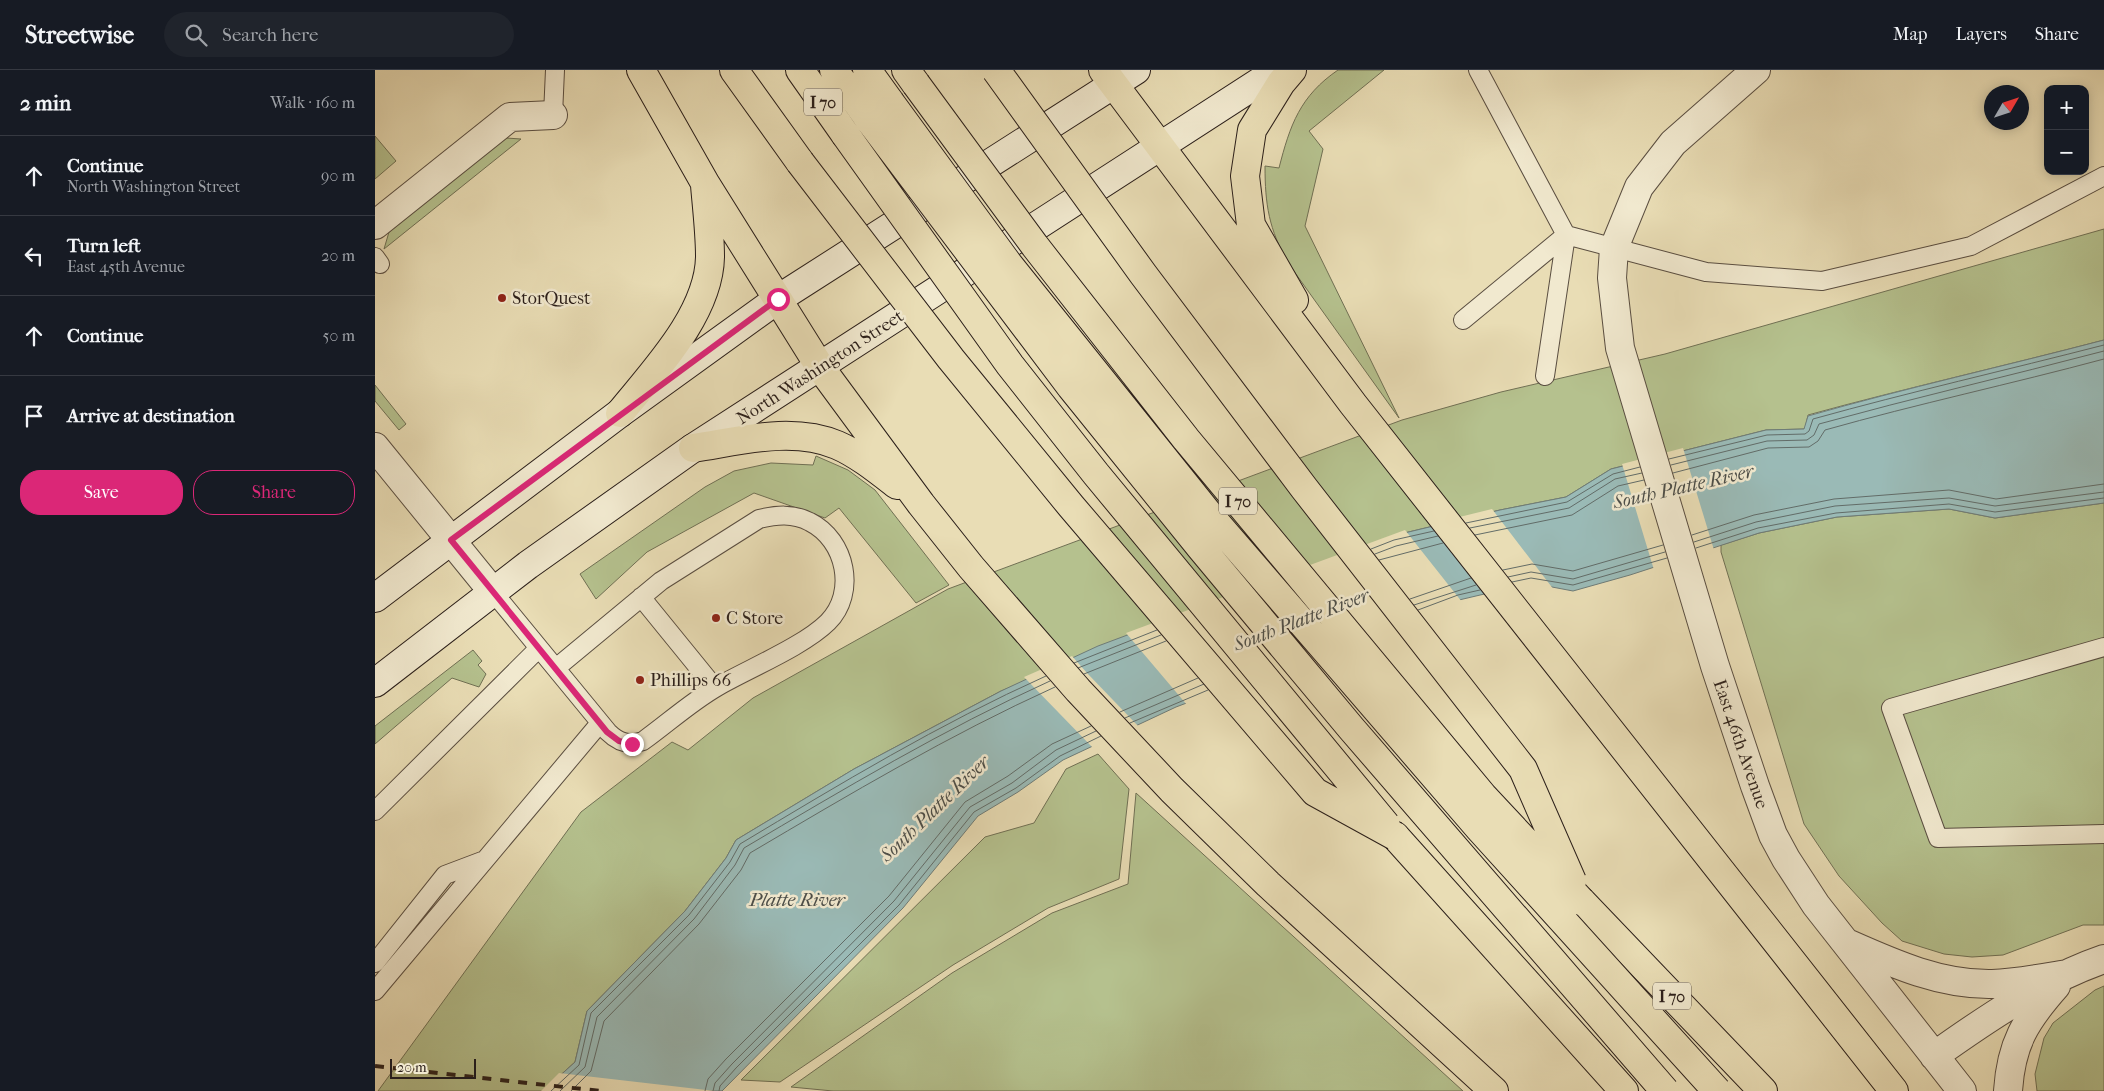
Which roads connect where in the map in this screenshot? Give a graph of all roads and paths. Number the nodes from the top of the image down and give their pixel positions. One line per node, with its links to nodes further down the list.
1 (555, 70): 16 (lane)
2 (641, 70): 19 (highway)
3 (734, 70): 46 (highway, bridge)
4 (800, 70): 46 (highway, I 70, bridge)
5 (834, 70): 15 (highway)
6 (867, 70): 15 (highway)
7 (995, 70): 48 (highway, bridge)
8 (1136, 70): 14 (street)
9 (1278, 70): 17 (street, North Washington Street)
10 (1292, 70): 27 (highway)
11 (1478, 70): 21 (lane)
12 (1756, 70): 22 (street)
13 (911, 77): 48 (highway, I 70, bridge)
14 (1108, 77): 17 (highway); 23 (street)
15 (879, 110): 57 (highway, bridge); 58 (highway, bridge)
16 (553, 115): 20 (street)
17 (1161, 147): 25 (street, North Washington Street); 27 (highway)
18 (2104, 176): 22 (lane)
19 (705, 184): 23 (highway); 28 (highway)
20 (375, 225)
21 (1566, 235): 22 (lane); 24 (lane); 26 (lane)
22 (1614, 248): 49 (street, East 46th Avenue)
23 (778, 299): 25 (highway); 28 (street)
24 (1463, 320)
25 (820, 367): 30 (street, North Washington Street); 31 (highway)
26 (1545, 376)
27 (1353, 404): 60 (highway)
28 (620, 413): 32 (street)
29 (375, 447): 32 (street)
30 (693, 448): 31 (highway); 33 (street, North Washington Street)
31 (921, 504): 55 (highway)
32 (451, 540): 33 (street); 35 (street)
33 (493, 592): 37 (lane); 39 (street, North Washington Street)
34 (641, 597): 38 (lane); 40 (lane); 40 (lane)
35 (375, 598)
36 (2104, 647): 45 (lane)
37 (539, 648): 38 (lane); 42 (lane)
38 (556, 668): 41 (lane)
39 (375, 683)
40 (715, 688): 41 (lane)
41 (600, 723): 47 (lane)
42 (435, 751): 43 (lane); 44 (lane)
43 (375, 811)
44 (375, 821)
45 (2104, 834)
46 (1395, 836): 56 (highway, I 70)
47 (485, 860): 51 (lane); 53 (lane)
48 (1581, 901): 59 (highway, I 70)
49 (1844, 942): 52 (street); 54 (street, East 46th Avenue)
50 (2104, 959): 52 (street)
51 (375, 963)
52 (2067, 974): 54 (street); 62 (street)
53 (375, 990)
54 (1934, 1056): 61 (street, East 46th Avenue)
55 (1494, 1091)
56 (1624, 1091)
57 (1665, 1091)
58 (1717, 1091)
59 (1763, 1091)
60 (1894, 1091)
61 (1961, 1091)
62 (2008, 1091)

